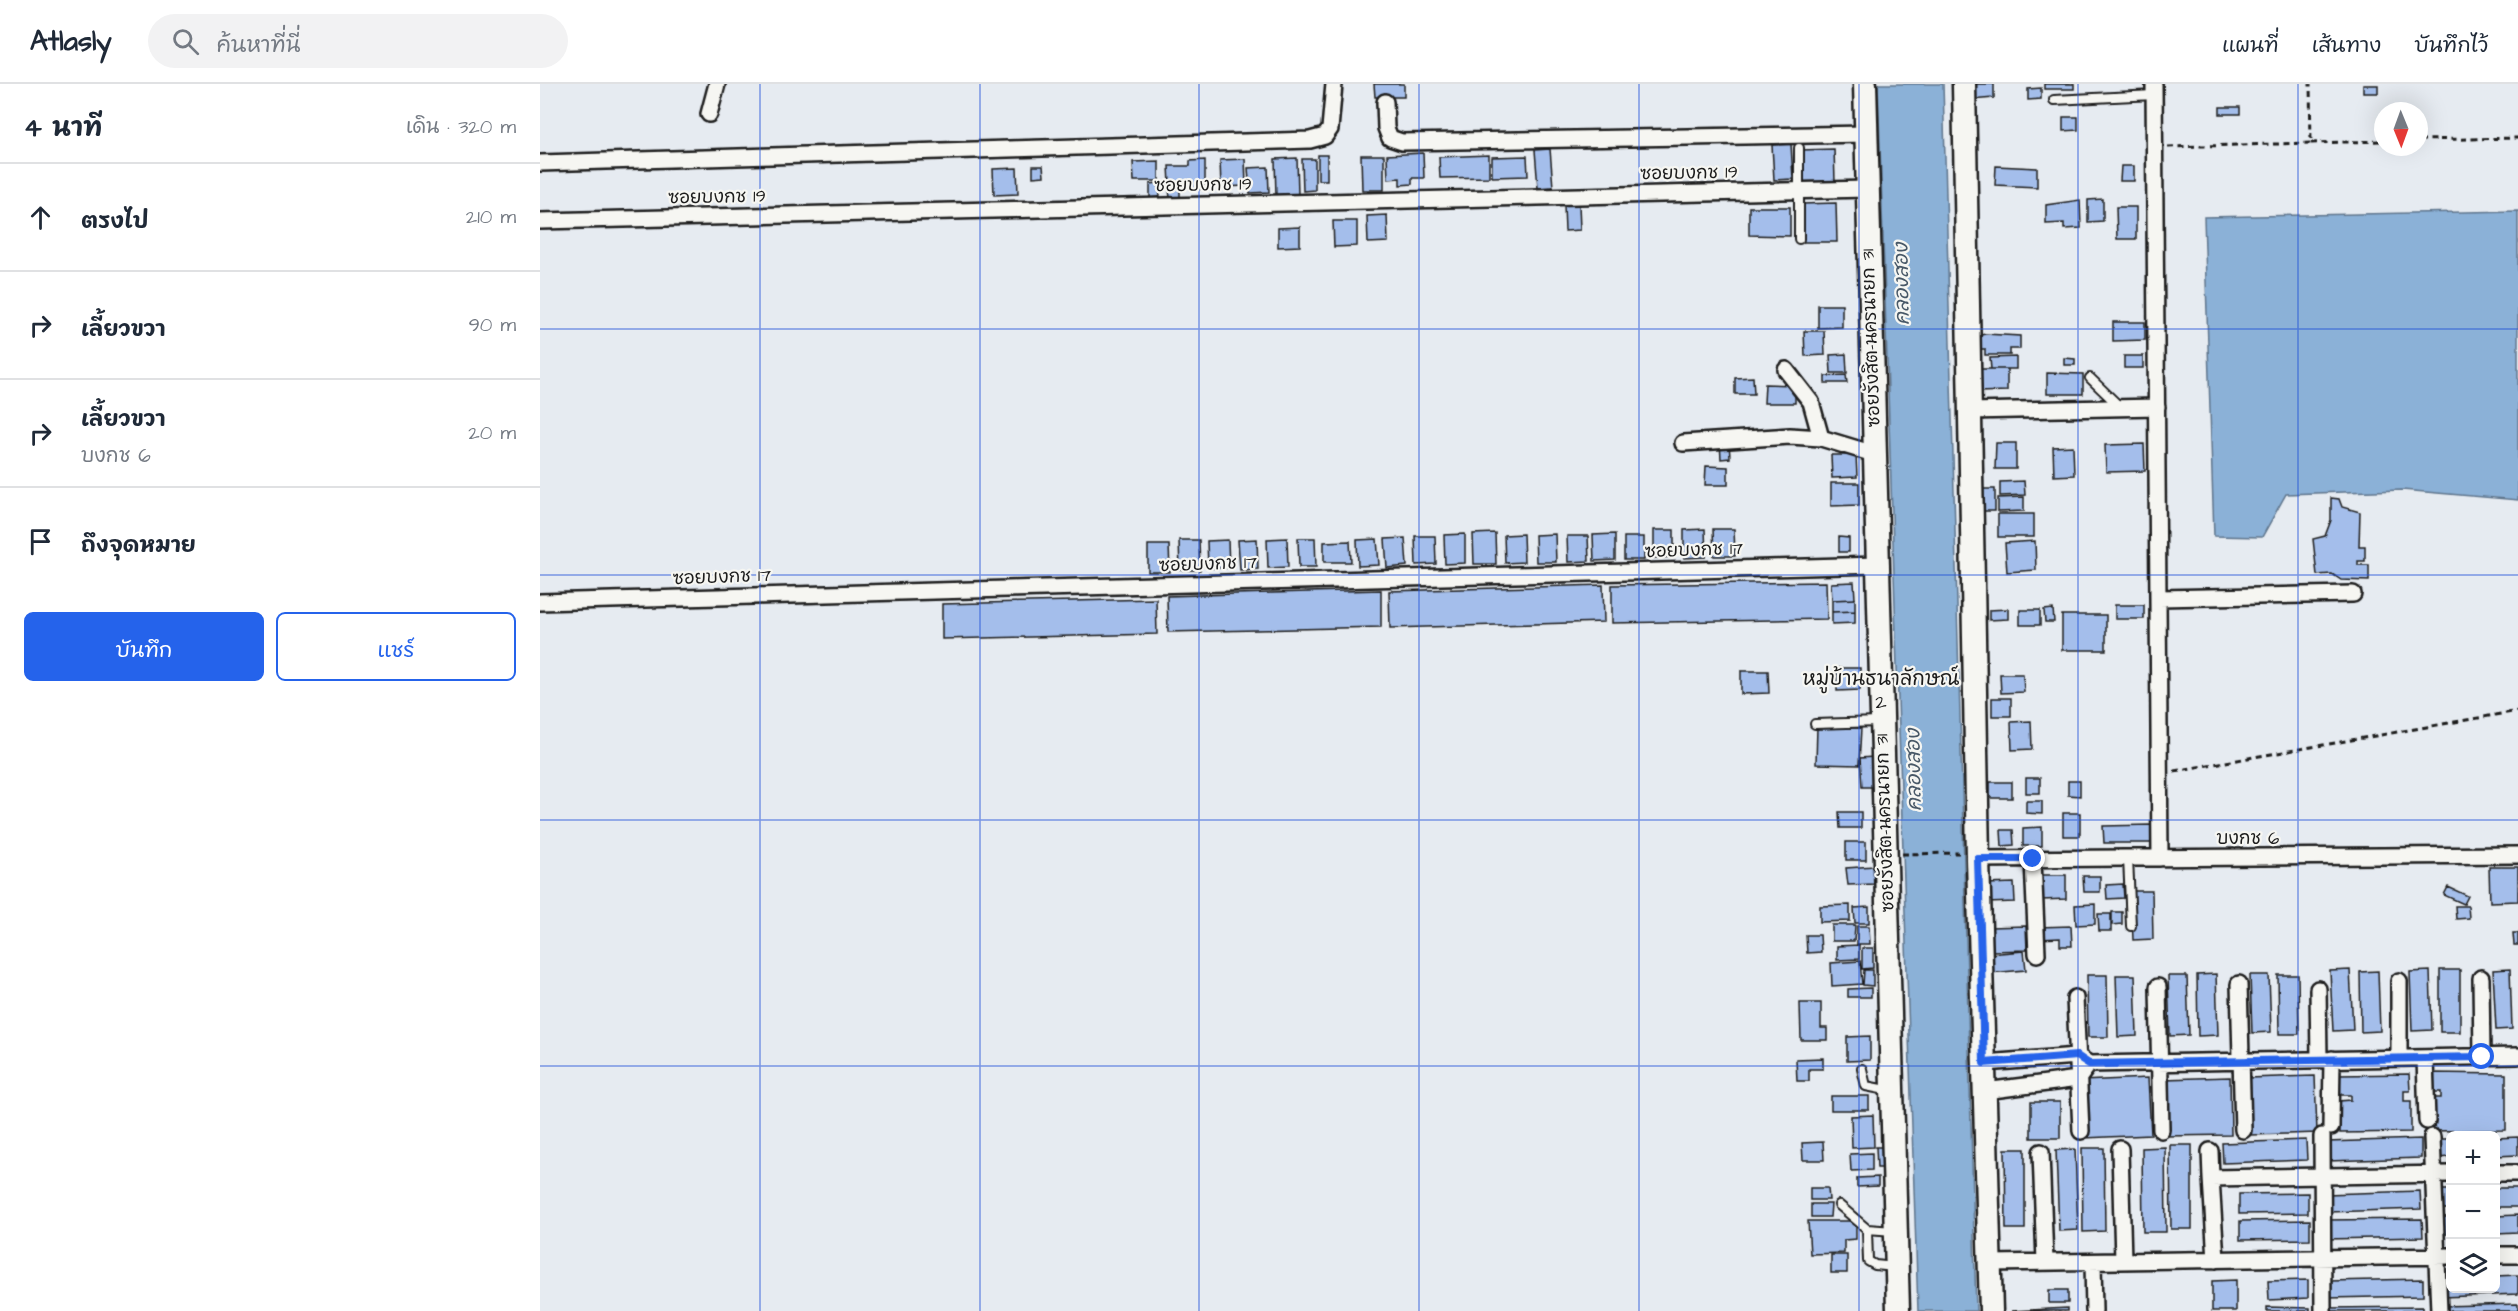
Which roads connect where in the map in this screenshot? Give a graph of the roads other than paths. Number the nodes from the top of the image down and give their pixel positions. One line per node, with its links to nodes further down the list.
1 (717, 84): 8 (street)
2 (1334, 84): 11 (street)
3 (1865, 84): 9 (street, ซอยรังสิต-นครนายก 31)
4 (1964, 84): 20 (street)
5 (2154, 90): 6 (lane); 18 (street)
6 (2054, 99)
7 (1385, 102): 9 (street)
8 (709, 114)
9 (1866, 134): 12 (street, ซอยรังสิต-นครนายก 31)
10 (1798, 148): 13 (lane)
11 (540, 163)
12 (1867, 189): 13 (street, ซอยบงกช 19); 23 (street, ซอยรังสิต-นครนายก 31)
13 (1798, 190): 14 (street, ซอยบงกช 19); 15 (lane)
14 (540, 221)
15 (1799, 239)
16 (1786, 370): 21 (street)
17 (2090, 378): 19 (lane)
18 (2157, 407): 19 (street); 26 (street)
19 (2121, 408): 20 (street)
20 (1969, 411): 31 (street)
21 (1821, 438): 22 (street); 23 (street)
22 (1683, 443)
23 (1874, 454): 24 (street, ซอยรังสิต-นครนายก 31)
24 (1877, 565): 27 (street, ซอยบงกช 17); 28 (street, ซอยรังสิต-นครนายก 31)
25 (2353, 594): 26 (street)
26 (2159, 598): 33 (street)
27 (540, 602)
28 (1882, 722): 29 (lane); 55 (street, ซอยรังสิต-นครนายก 31)
29 (1815, 724)
30 (2518, 855): 33 (street, บงกช 6)
31 (1973, 856): 34 (street, บงกช 6); 51 (street)
32 (2128, 858): 33 (street, บงกช 6); 34 (street, บงกช 6); 35 (lane)
33 (2160, 858)
34 (2033, 859): 36 (street)
35 (2131, 926)
36 (2037, 954)
37 (2481, 978): 44 (street)
38 (2399, 981): 45 (street)
39 (2239, 984): 49 (street)
40 (2158, 987): 50 (street)
41 (2318, 989): 47 (street)
42 (2075, 998): 48 (street)
43 (2518, 1056): 44 (street)
44 (2482, 1057): 46 (street)
45 (2399, 1058): 46 (street); 47 (street)
46 (2424, 1058): 56 (street)
47 (2325, 1059): 49 (street); 68 (street)
48 (2083, 1060): 50 (street); 51 (street); 53 (street)
49 (2241, 1060): 50 (street); 58 (street)
50 (2158, 1061): 57 (street)
51 (1984, 1063): 54 (street)
52 (1862, 1069): 55 (lane)
53 (2078, 1079): 54 (street); 59 (street)
54 (1985, 1091): 81 (street)
55 (1892, 1092): 72 (street, ซอยรังสิต-นครนายก 31)
56 (2427, 1121)
57 (2161, 1130)
58 (2243, 1130)
59 (2081, 1131)
60 (2432, 1137): 66 (street)
61 (2120, 1149): 78 (street)
62 (2210, 1151): 69 (street)
63 (2041, 1152): 79 (street)
64 (2500, 1173): 65 (street)
65 (2518, 1173)
66 (2434, 1174): 67 (street); 68 (street); 75 (street)
67 (2446, 1174)
68 (2322, 1176): 69 (street); 76 (street)
69 (2211, 1178): 77 (street)
70 (1839, 1205): 71 (lane)
71 (1867, 1229): 72 (lane); 82 (lane)
72 (1896, 1231): 82 (street, ซอยรังสิต-นครนายก 31)
73 (2500, 1255): 74 (street)
74 (2518, 1255)
75 (2444, 1256): 76 (street); 87 (street)
76 (2323, 1258): 77 (street); 86 (street)
77 (2216, 1260): 78 (street)
78 (2123, 1261): 80 (street)
79 (2045, 1262): 80 (street); 81 (street)
80 (2093, 1262): 85 (street)
81 (1990, 1263): 84 (street)
82 (1897, 1268): 83 (street, ซอยรังสิต-นครนายก 31)
83 (1898, 1311)
84 (1992, 1311)
85 (2094, 1311)
86 (2323, 1311)
87 (2439, 1311)

